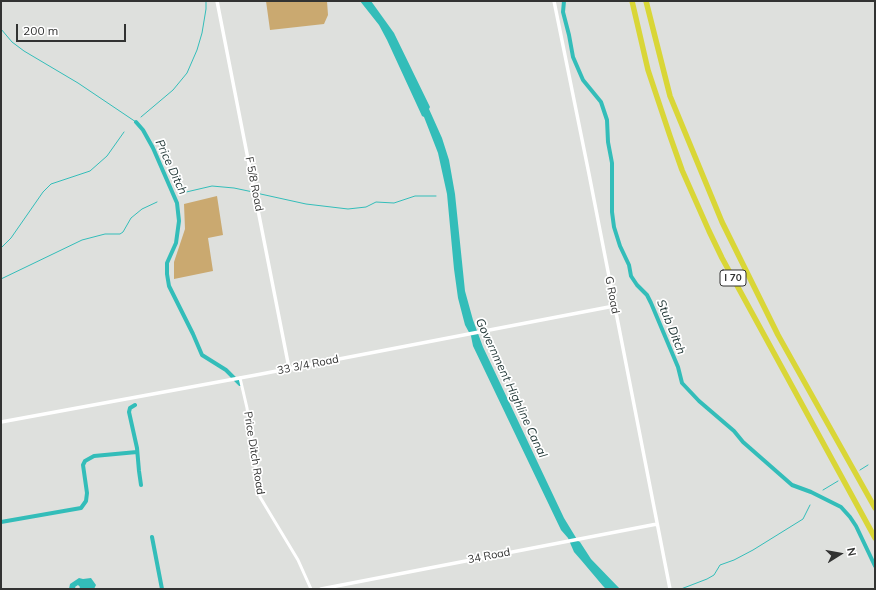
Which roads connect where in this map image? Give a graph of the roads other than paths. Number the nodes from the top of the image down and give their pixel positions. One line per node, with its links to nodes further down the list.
1 (217, 1): 6 (street, F 5/8 Road)
2 (554, 1): 5 (street, G Road)
3 (632, 1): 11 (highway, I 70)
4 (646, 1): 9 (highway, I 70)
5 (614, 306): 6 (street, 33 3/4 Road); 10 (street, G Road)
6 (289, 368): 7 (street, 33 3/4 Road)
7 (240, 378): 8 (street, 33 3/4 Road); 12 (street, Price Ditch Road)
8 (1, 422)
9 (875, 508)
10 (657, 524): 13 (street, 34 Road); 14 (street, G Road)
11 (875, 538)
12 (311, 589)
13 (321, 589)
14 (670, 589)

